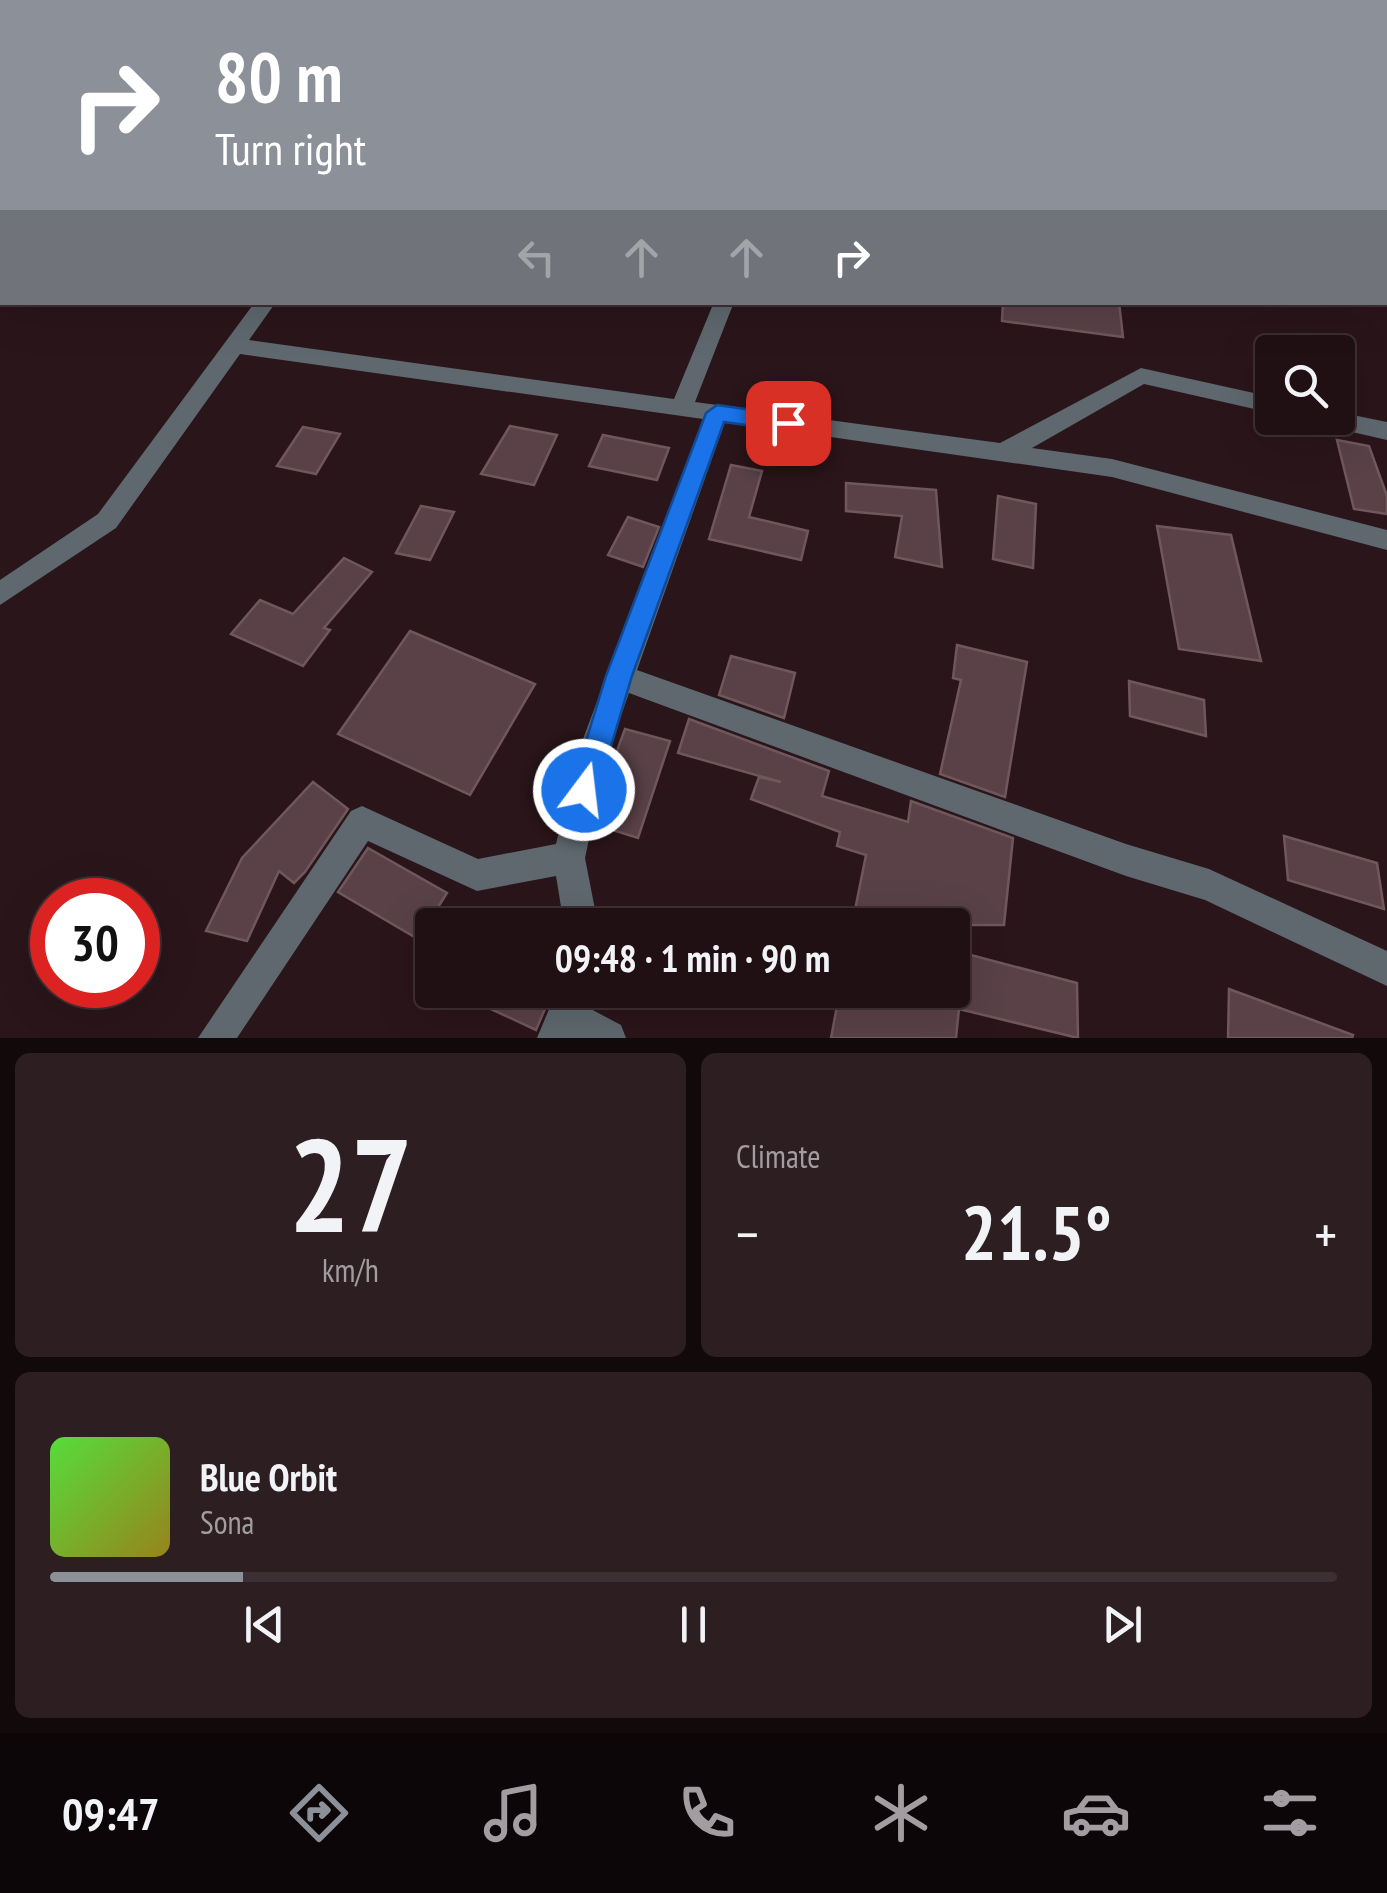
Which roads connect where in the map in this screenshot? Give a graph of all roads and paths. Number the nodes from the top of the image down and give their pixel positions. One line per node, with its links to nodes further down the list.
1 (264, 305): 3 (street)
2 (723, 305): 5 (street)
3 (236, 346): 5 (street); 11 (street)
4 (1255, 402): 9 (street)
5 (682, 407): 6 (street)
6 (717, 413): 9 (street); 12 (street)
7 (1355, 424): 8 (street)
8 (1387, 431)
9 (1004, 453): 10 (street)
10 (1387, 540)
11 (0, 594)
12 (619, 676): 13 (street); 15 (street)
13 (569, 858): 14 (street); 16 (street)
14 (578, 908)
15 (1387, 968)
16 (216, 1038)

